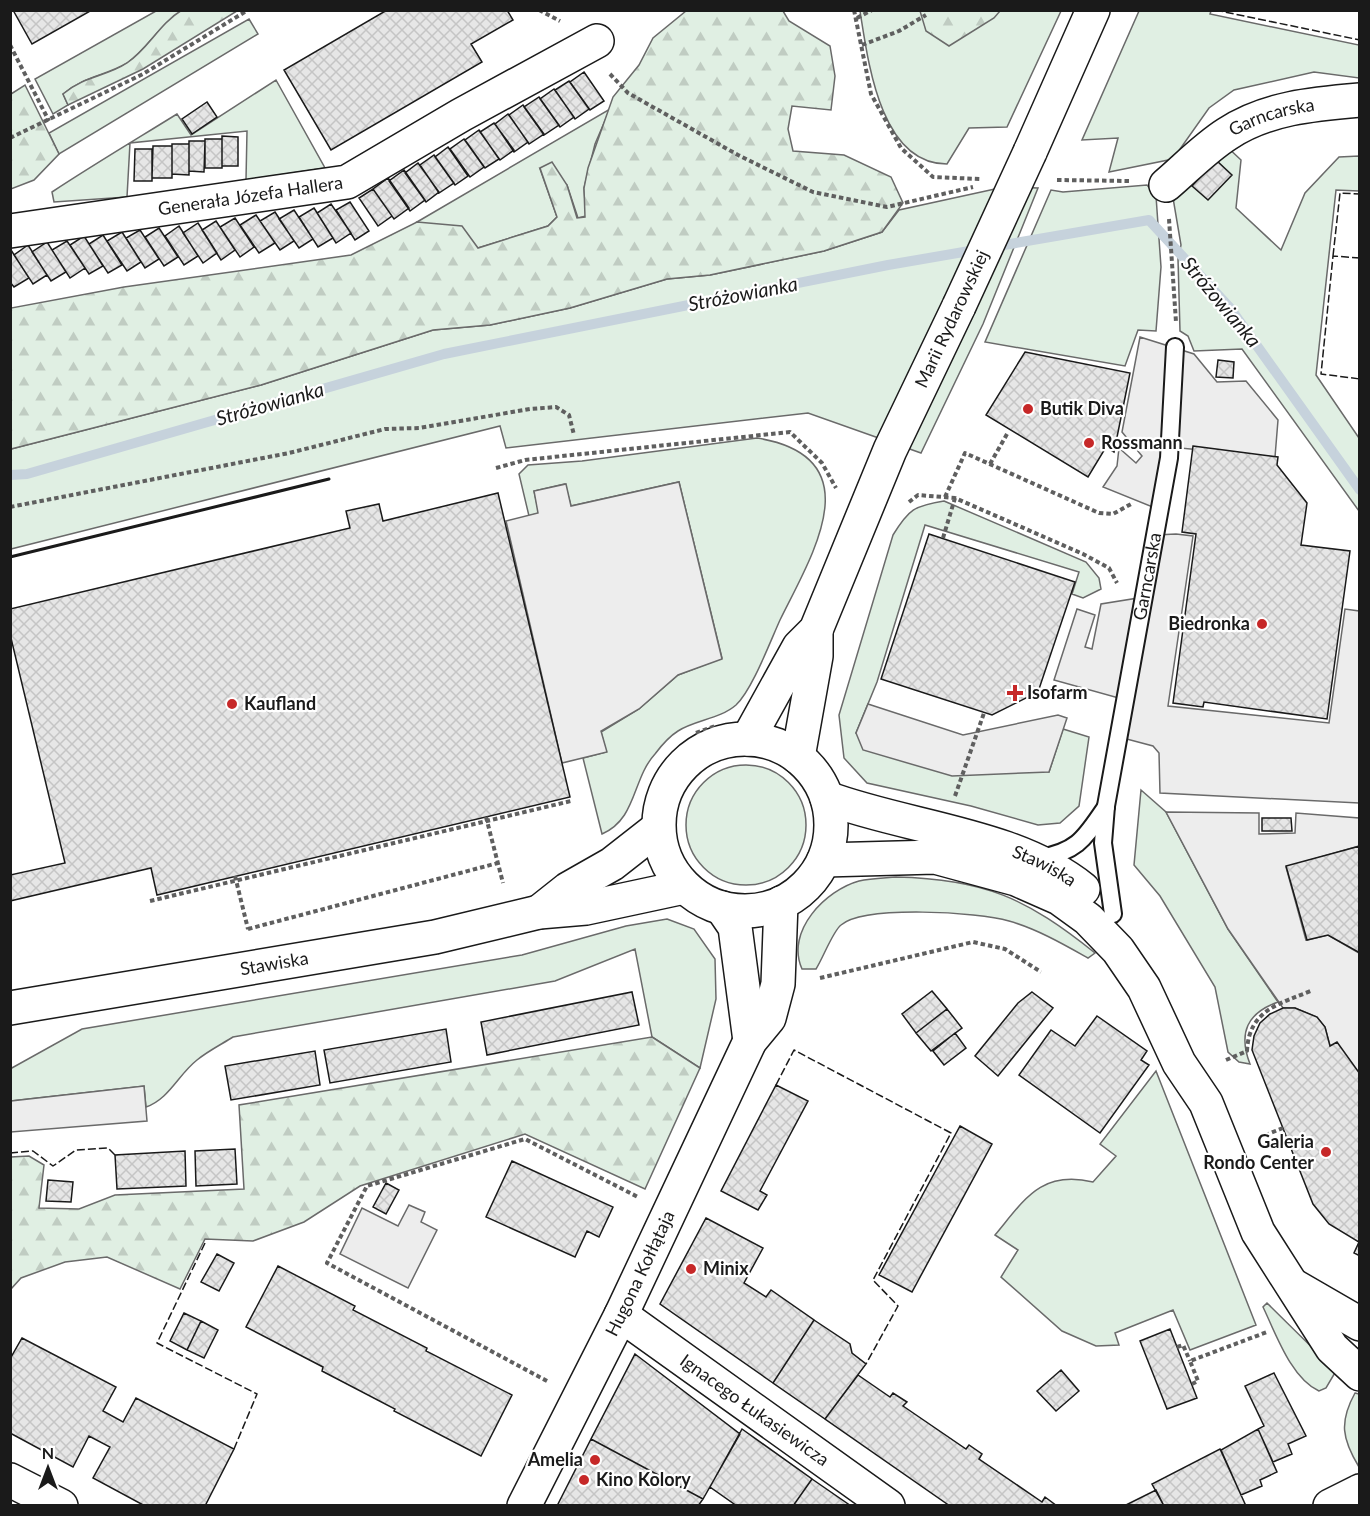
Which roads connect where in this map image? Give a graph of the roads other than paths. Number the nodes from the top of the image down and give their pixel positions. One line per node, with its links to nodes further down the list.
1 (1093, 10): 7 (street, Marii Rydarowskiej, bridge)
2 (591, 44): 5 (street, Generała Józefa Hallera)
3 (1359, 100): 4 (street, Garncarska)
4 (1166, 185)
5 (10, 231)
6 (1175, 347): 11 (lane, Garncarska)
7 (816, 630): 8 (street, Marii Rydarowskiej); 9 (street, Marii Rydarowskiej)
8 (748, 739): 9 (street); 12 (street)
9 (798, 757): 10 (street)
10 (827, 798): 13 (street, Stawiska); 14 (street)
11 (1106, 806): 13 (lane); 19 (lane, Garncarska)
12 (658, 828): 15 (street); 18 (street, Stawiska)
13 (1032, 859): 19 (street, Stawiska)
14 (824, 860): 16 (street); 22 (street, Stawiska)
15 (684, 887): 17 (street); 18 (street, Stawiska)
16 (781, 903): 17 (street); 21 (street, Hugona Kołłątaja)
17 (722, 908): 21 (street)
18 (539, 912): 20 (street, Stawiska)
19 (1113, 914): 22 (street, Stawiska)
20 (10, 1008)
21 (750, 1041): 24 (street, Hugona Kołłątaja)
22 (1206, 1103): 23 (street, Stawiska)
23 (1289, 1283): 25 (street, Stawiska); 26 (street, Stawiska)
24 (621, 1315): 30 (street, Hugona Kołłątaja); 31 (street, Ignacego Łukasiewicza)
25 (1359, 1324)
26 (1359, 1374)
27 (10, 1480): 29 (street)
28 (1359, 1491): 32 (street)
29 (61, 1506)
30 (524, 1506)
31 (888, 1506)
32 (1330, 1506)

